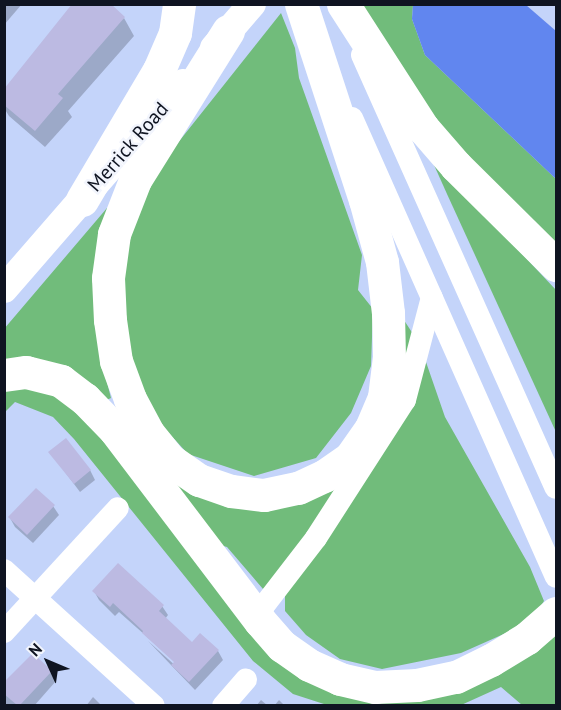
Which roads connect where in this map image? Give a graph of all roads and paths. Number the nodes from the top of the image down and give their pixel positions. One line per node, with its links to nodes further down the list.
1 (179, 4): 6 (highway)
2 (252, 4): 5 (main road, Merrick Road)
3 (302, 4): 5 (highway); 9 (street)
4 (341, 4): 7 (highway); 11 (street)
5 (228, 31): 6 (main road, Merrick Road)
6 (82, 200): 8 (main road, Merrick Road)
7 (556, 265)
8 (4, 288)
9 (432, 297): 14 (street); 17 (street)
10 (4, 375): 17 (highway)
11 (556, 489)
12 (118, 507): 15 (street)
13 (4, 570): 15 (street)
14 (556, 577)
15 (36, 598): 18 (street); 20 (street)
16 (556, 613): 17 (highway)
17 (256, 616)
18 (4, 633)
19 (246, 680): 21 (street)
20 (154, 705)
21 (223, 705)

